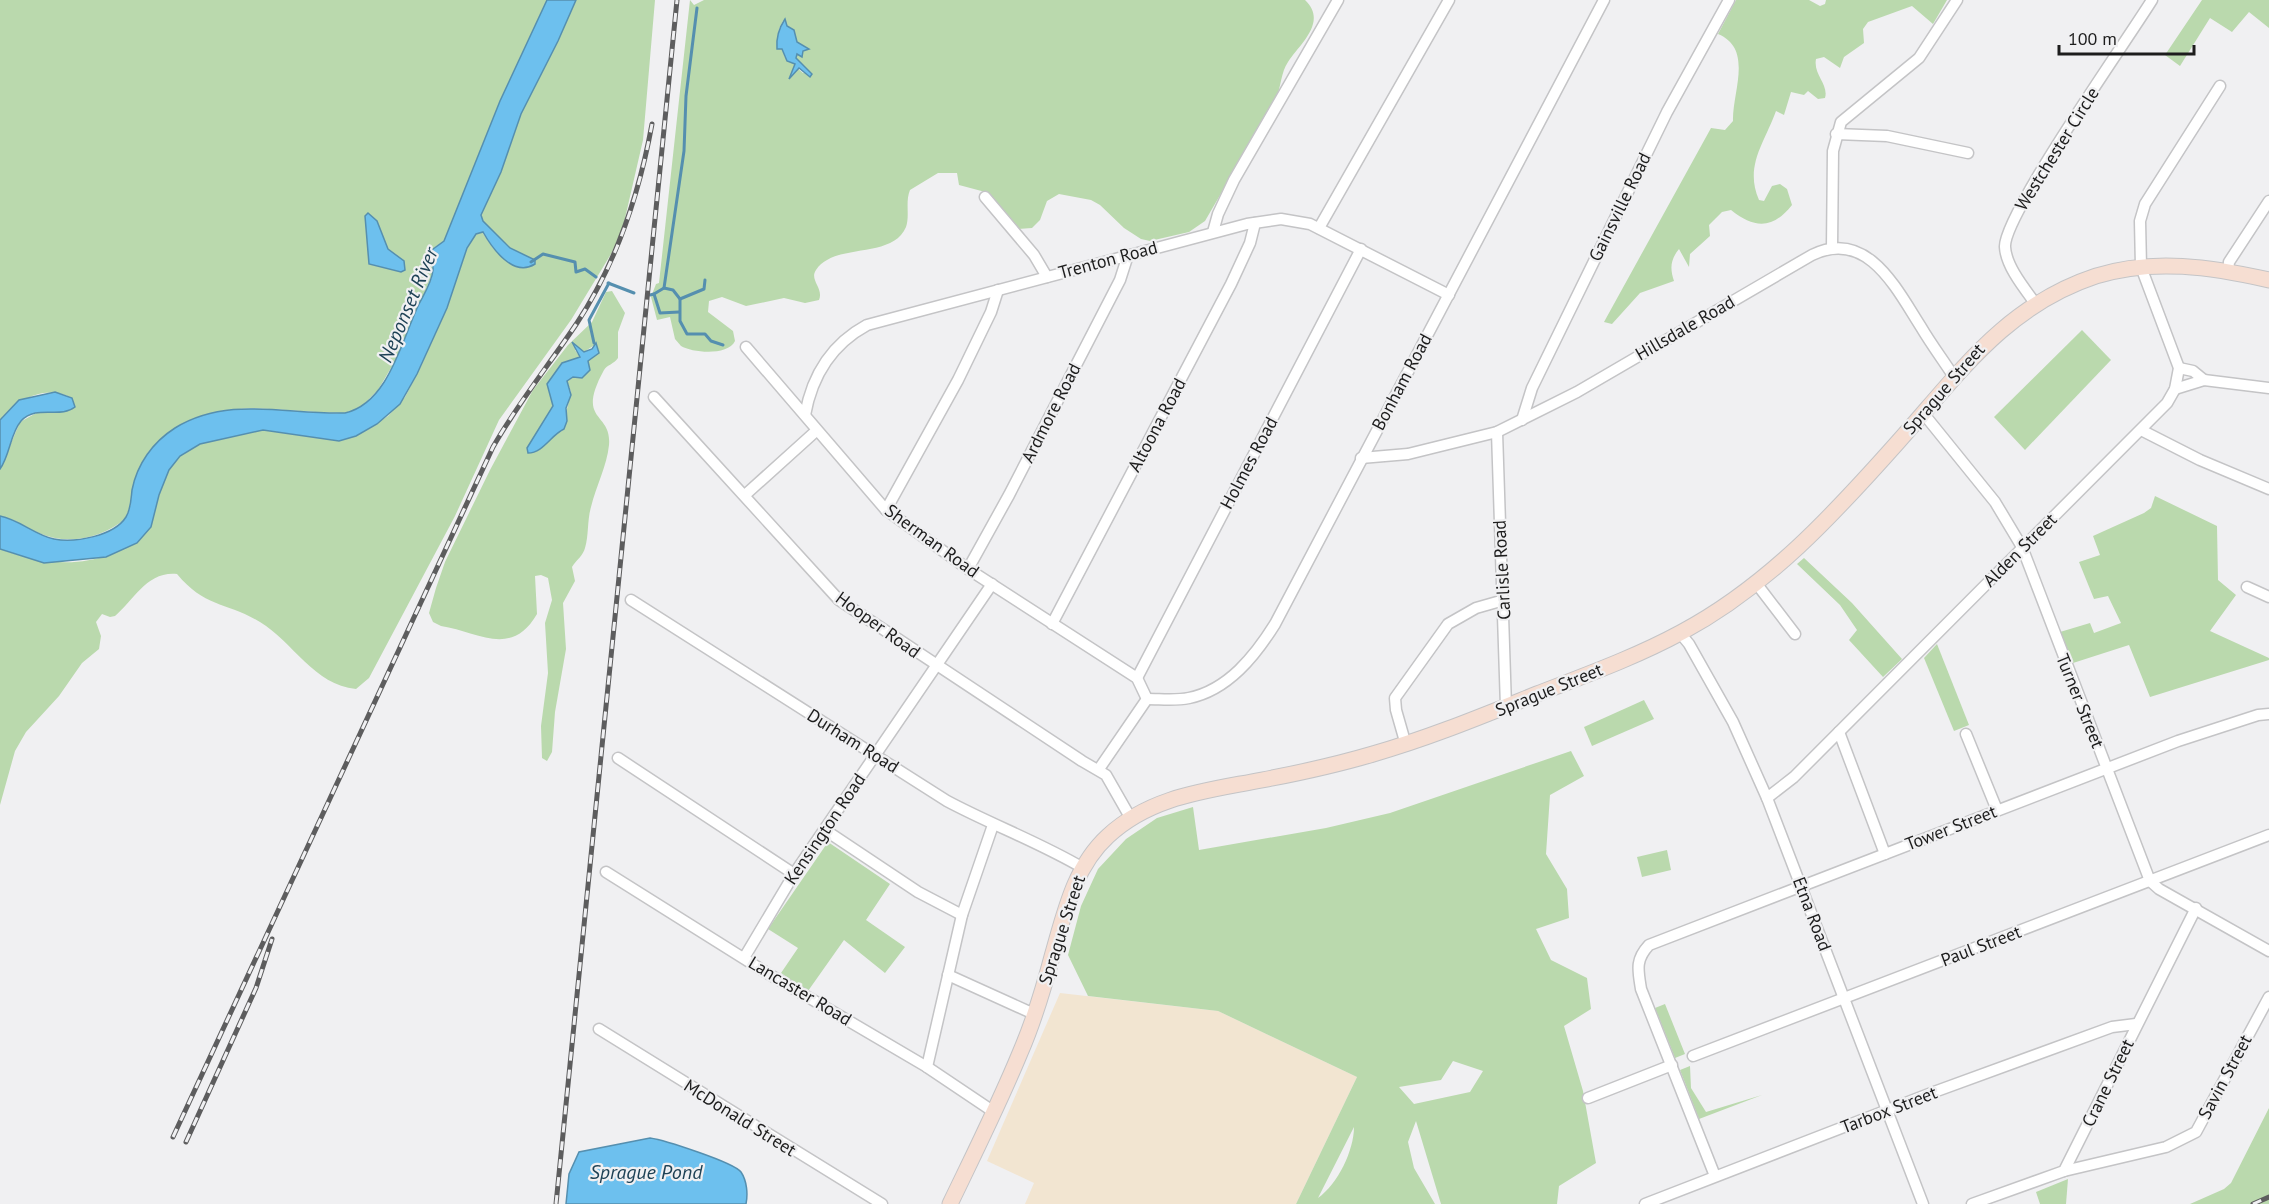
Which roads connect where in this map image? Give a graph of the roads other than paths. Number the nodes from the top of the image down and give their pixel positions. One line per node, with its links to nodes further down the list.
1 (1338, 0): 14 (street)
2 (1449, 0): 13 (street)
3 (1604, 0): 23 (street, Bonham Road)
4 (1729, 0): 34 (street, Gainsville Road)
5 (1957, 0): 8 (street)
6 (2152, 0): 24 (street, Westchester Circle)
7 (2220, 86): 18 (street)
8 (1836, 134): 9 (street); 15 (street)
9 (1968, 153)
10 (985, 197): 20 (street)
11 (2269, 201): 19 (street)
12 (1255, 223): 13 (street, Trenton Road); 14 (street, Trenton Road); 50 (street, Altoona Road)
13 (1319, 228): 16 (street, Trenton Road)
14 (1214, 232): 17 (street, Trenton Road)
15 (1832, 248): 27 (street); 34 (street, Hillsdale Road)
16 (1361, 249): 23 (street, Trenton Road); 54 (street, Holmes Road)
17 (1128, 255): 20 (street, Trenton Road); 43 (street, Ardmore Road)
18 (2141, 267): 19 (main road, Sprague Street); 24 (main road, Sprague Street); 26 (street)
19 (2228, 271): 21 (main road, Sprague Street)
20 (1047, 277): 22 (street, Trenton Road)
21 (2269, 280)
22 (998, 290): 33 (street, Trenton Road); 41 (street)
23 (1449, 295): 38 (street, Bonham Road)
24 (2034, 303): 27 (main road, Sprague Street)
25 (746, 347): 33 (street, Sherman Road)
26 (2179, 368): 28 (street); 30 (street, Alden Street)
27 (1954, 377): 32 (main road, Sprague Street)
28 (2204, 380): 29 (street); 30 (street)
29 (2269, 388)
30 (2175, 389): 35 (street, Alden Street)
31 (654, 397): 40 (street, Hooper Road)
32 (1923, 413): 42 (street, Turner Street); 44 (main road, Sprague Street)
33 (805, 415): 36 (street, Sherman Road)
34 (1522, 420): 37 (street, Hillsdale Road)
35 (2140, 430): 39 (street); 42 (street, Alden Street)
36 (816, 431): 40 (street); 41 (street, Sherman Road)
37 (1497, 432): 38 (street, Hillsdale Road); 49 (street, Carlisle Road)
38 (1361, 458): 55 (street, Bonham Road)
39 (2269, 489)
40 (745, 495): 53 (street, Hooper Road)
41 (886, 510): 43 (street, Sherman Road)
42 (2022, 547): 58 (street, Alden Street); 64 (street, Turner Street)
43 (968, 569): 45 (street, Sherman Road)
44 (1756, 583): 51 (main road, Sprague Street); 52 (street)
45 (992, 584): 50 (street, Sherman Road); 53 (street, Kensington Road)
46 (2247, 587): 47 (street)
47 (2269, 597)
48 (632, 600): 61 (street, Durham Road)
49 (1504, 600): 56 (street, Carlisle Road); 60 (street)
50 (1052, 624): 54 (street, Sherman Road)
51 (1680, 633): 56 (main road, Sprague Street); 65 (street, Etna Road)
52 (1795, 634)
53 (936, 666): 61 (street, Kensington Road); 63 (street, Hooper Road)
54 (1137, 678): 55 (street)
55 (1147, 699): 63 (street)
56 (1506, 707): 60 (main road, Sprague Street)
57 (2269, 714): 64 (street, Tower Street)
58 (1839, 732): 65 (street, Alden Street); 71 (street)
59 (1966, 734): 66 (street)
60 (1406, 745): 67 (main road, Sprague Street)
61 (875, 755): 68 (street, Durham Road); 69 (street, Kensington Road)
62 (618, 758): 74 (street)
63 (1099, 769): 67 (street, Hooper Road)
64 (2107, 769): 66 (street, Tower Street); 75 (street, Turner Street)
65 (1767, 798): 76 (street, Etna Road)
66 (1996, 810): 71 (street, Tower Street)
67 (1130, 818): 72 (main road, Sprague Street)
68 (993, 825): 72 (street, Durham Road); 78 (street)
69 (825, 830): 74 (street, Kensington Road); 78 (street)
70 (2269, 835): 75 (street, Paul Street)
71 (1885, 854): 76 (street, Tower Street)
72 (1083, 868): 84 (main road, Sprague Street)
73 (606, 872): 80 (street, Lancaster Road)
74 (794, 874): 80 (street, Kensington Road)
75 (2150, 881): 77 (street); 83 (street, Paul Street)
76 (1801, 884): 83 (street, Etna Road); 88 (street, Tower Street)
77 (2196, 908): 79 (street); 85 (street, Crane Street)
78 (962, 915): 81 (street)
79 (2269, 951)
80 (744, 958): 89 (street, Lancaster Road)
81 (948, 975): 84 (street); 89 (street)
82 (2269, 997): 93 (street, Savin Street)
83 (1844, 998): 87 (street, Paul Street); 91 (street, Etna Road)
84 (1034, 1014): 92 (main road, Sprague Street)
85 (2136, 1024): 91 (street, Tarbox Street); 93 (street, Crane Street)
86 (598, 1029): 95 (street, McDonald Street)
87 (1693, 1056)
88 (1671, 1065): 90 (street); 94 (street)
89 (927, 1066): 92 (street, Lancaster Road)
90 (1588, 1098)
91 (1889, 1111): 94 (street, Tarbox Street); 98 (street, Etna Road)
92 (993, 1112): 96 (main road, Sprague Street)
93 (2064, 1171): 99 (street)
94 (1716, 1176): 97 (street, Tarbox Street)
95 (876, 1202)
96 (950, 1204)
97 (1645, 1204)
98 (1923, 1204)
99 (1972, 1204)

